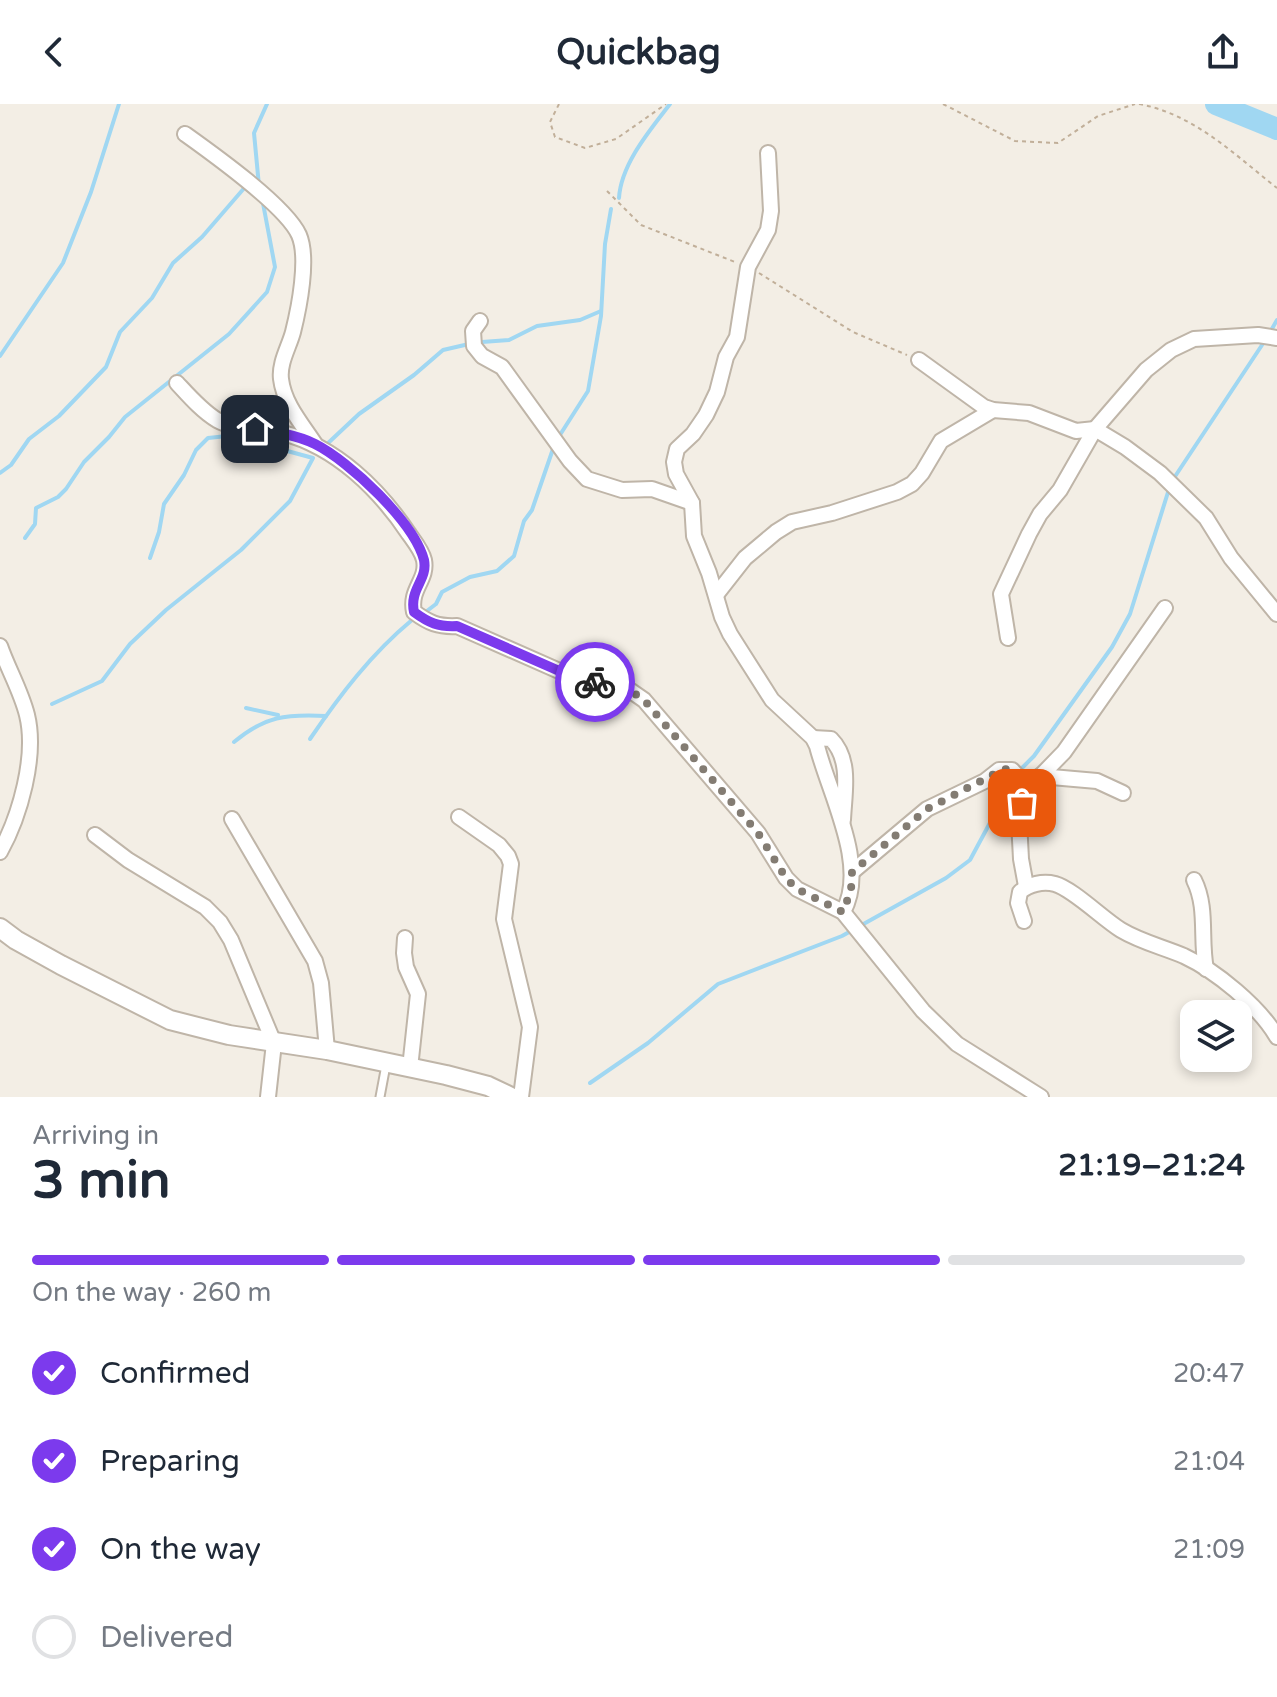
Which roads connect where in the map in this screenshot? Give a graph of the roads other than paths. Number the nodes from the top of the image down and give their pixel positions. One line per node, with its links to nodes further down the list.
1 (185, 134): 9 (street)
2 (768, 153): 10 (street)
3 (480, 321): 10 (street)
4 (1277, 338): 8 (street)
5 (919, 360): 7 (street)
6 (177, 383): 9 (street)
7 (993, 410): 8 (street); 11 (street)
8 (1095, 429): 13 (street); 14 (street)
9 (315, 444): 28 (street)
10 (692, 503): 11 (street)
11 (716, 595): 16 (street)
12 (1165, 608): 17 (street)
13 (1277, 614)
14 (1008, 638)
15 (0, 646): 24 (street)
16 (813, 738): 22 (street); 22 (street)
17 (1040, 776): 18 (street); 19 (street)
18 (1029, 788): 25 (street); 27 (street)
19 (1123, 793)
20 (459, 817): 41 (street)
21 (232, 819): 35 (street)
22 (842, 824): 25 (street)
23 (95, 835): 34 (street)
24 (0, 852)
25 (852, 872): 28 (street)
26 (1194, 880): 32 (street)
27 (1026, 886): 29 (street); 32 (street)
28 (843, 912): 42 (street)
29 (1024, 921)
30 (0, 928): 34 (street)
31 (405, 938): 37 (street)
32 (1206, 969): 33 (street)
33 (1277, 1037)
34 (274, 1043): 35 (street); 38 (street)
35 (327, 1050): 36 (street)
36 (387, 1063): 37 (street); 39 (lane)
37 (410, 1068): 40 (street)
38 (268, 1097)
39 (380, 1097)
40 (511, 1097)
41 (521, 1097)
42 (1041, 1097)

